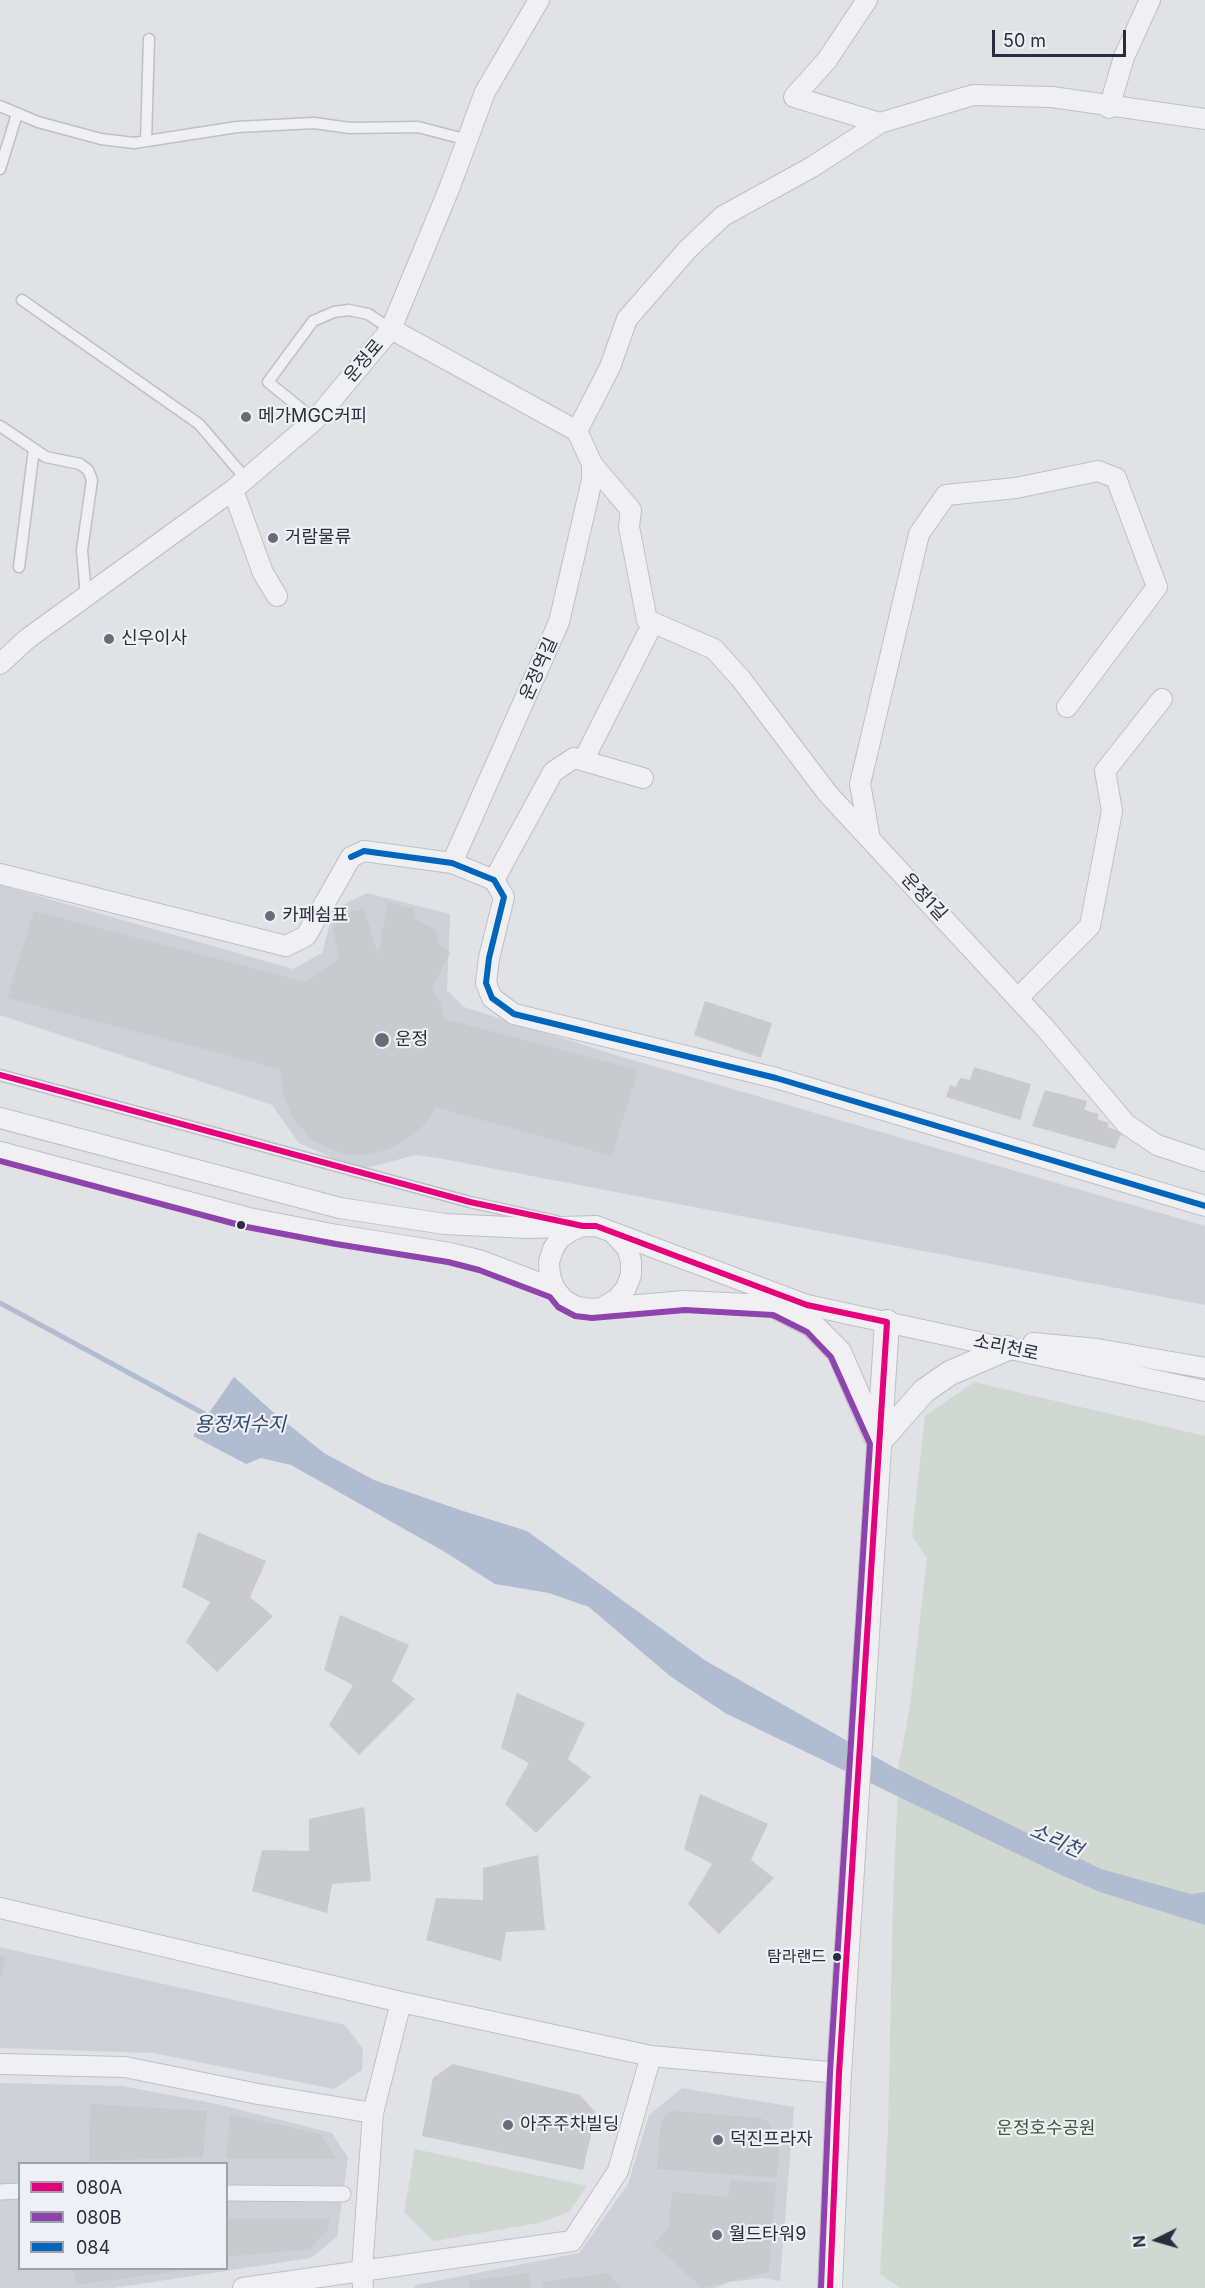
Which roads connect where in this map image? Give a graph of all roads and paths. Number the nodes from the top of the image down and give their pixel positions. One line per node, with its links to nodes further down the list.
1 (539, 0): 10 (street, 운정로)
2 (867, 0): 9 (street)
3 (1150, 0): 6 (street)
4 (149, 39): 11 (lane)
5 (0, 106): 7 (lane)
6 (1109, 106): 8 (street); 9 (street)
7 (17, 114): 11 (lane); 12 (lane)
8 (1205, 119)
9 (880, 123): 17 (street)
10 (468, 140): 11 (lane); 14 (street, 운정로)
11 (146, 141)
12 (0, 169)
13 (22, 300): 20 (lane)
14 (391, 329): 15 (street, 운정로); 15 (lane); 17 (street)
15 (315, 420): 20 (street, 운정로)
16 (0, 426): 18 (lane)
17 (577, 431): 19 (street)
18 (34, 449): 21 (lane); 22 (lane)
19 (592, 464): 24 (street); 31 (street, 운정역길)
20 (239, 484): 22 (street, 운정로); 23 (street)
21 (20, 567)
22 (86, 596): 25 (street, 운정로)
23 (277, 596)
24 (653, 623): 28 (street); 30 (street, 운정1길)
25 (0, 664)
26 (1162, 699): 34 (street)
27 (1067, 707): 30 (street)
28 (584, 759): 29 (street); 33 (street)
29 (642, 778)
30 (870, 839): 34 (street, 운정1길)
31 (452, 863): 32 (street); 33 (street)
32 (0, 874)
33 (494, 880): 39 (street)
34 (1018, 998): 38 (street, 운정1길)
35 (0, 1075): 40 (lane)
36 (0, 1118): 40 (street)
37 (0, 1152): 42 (street)
38 (1205, 1161)
39 (1205, 1206)
40 (583, 1226): 41 (street); 42 (street)
41 (608, 1230): 43 (street); 44 (street)
42 (555, 1289): 44 (street)
43 (807, 1305): 45 (street); 46 (street, 소리천로)
44 (605, 1306): 45 (street)
45 (776, 1306): 51 (street)
46 (887, 1322): 47 (street, 소리천로); 51 (street)
47 (938, 1333): 48 (street, 소리천로); 49 (street)
48 (1008, 1348): 50 (street, 소리천로); 51 (street)
49 (1205, 1368)
50 (1205, 1391)
51 (879, 1442): 56 (street)
52 (0, 1908): 53 (street)
53 (401, 2002): 54 (street); 57 (street)
54 (651, 2056): 56 (street); 62 (street)
55 (0, 2064): 57 (street)
56 (839, 2073): 64 (street)
57 (373, 2113): 62 (street)
58 (18, 2191): 59 (street)
59 (0, 2192)
60 (228, 2193): 61 (street)
61 (343, 2194)
62 (362, 2279): 63 (street)
63 (243, 2288)
64 (830, 2288)

